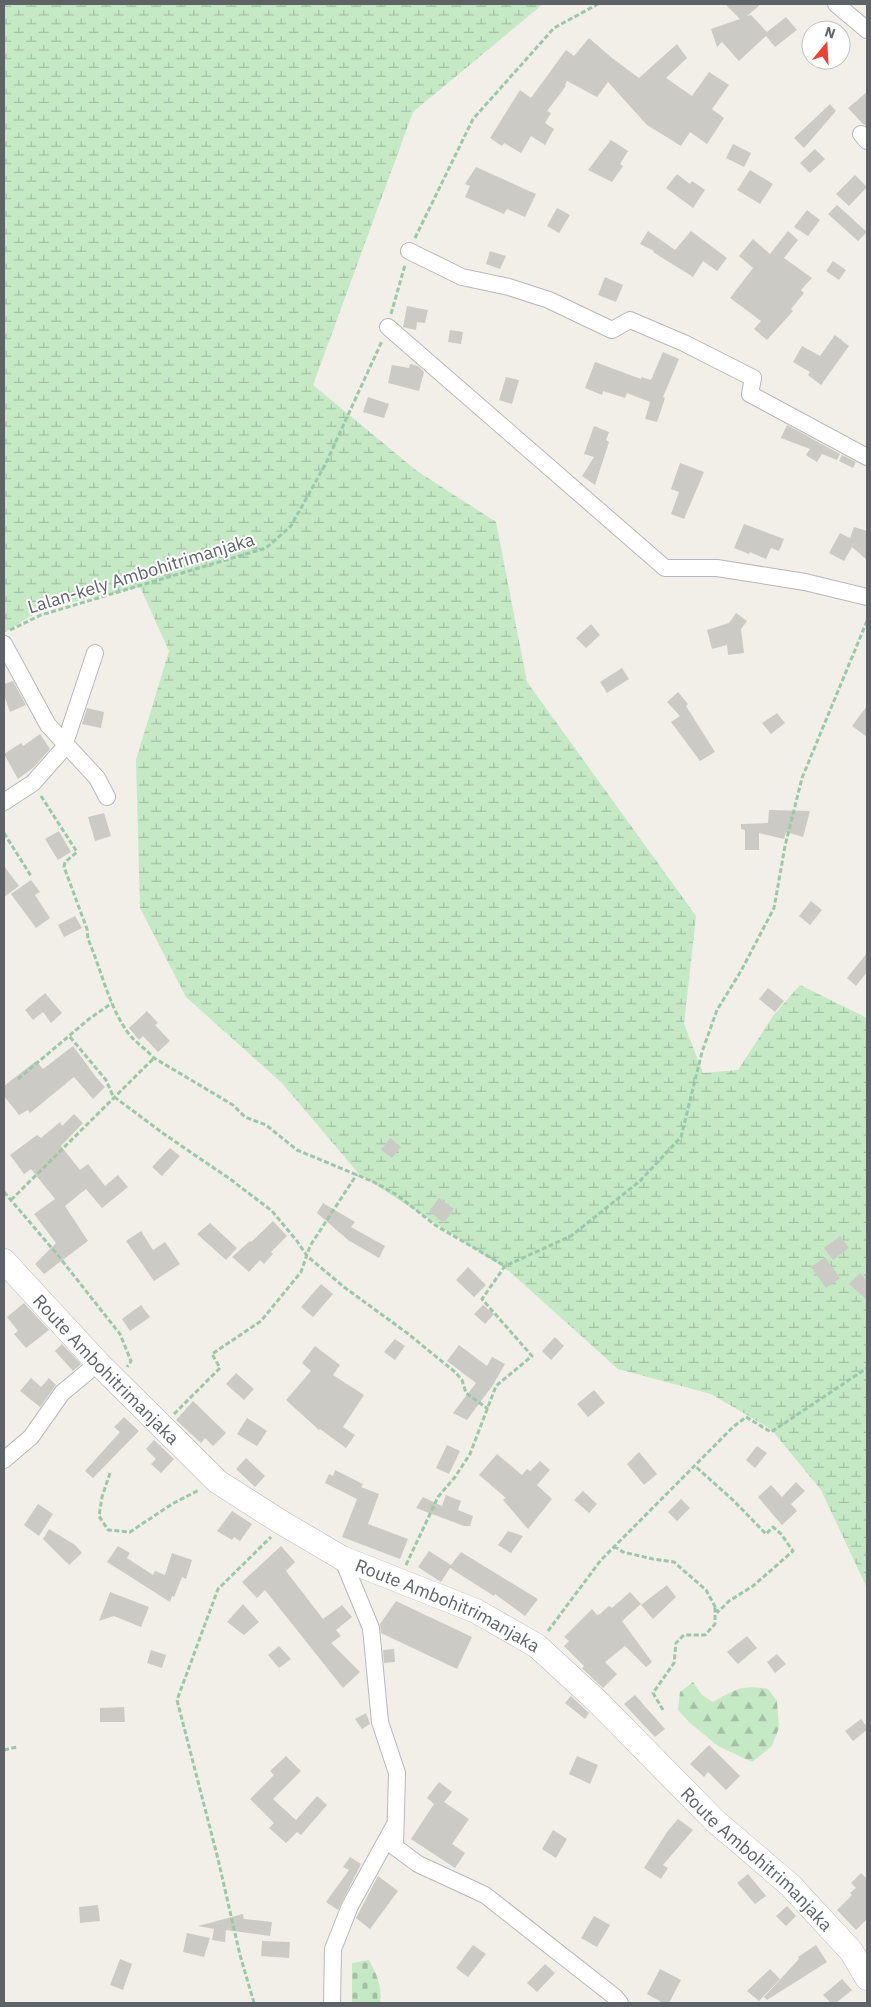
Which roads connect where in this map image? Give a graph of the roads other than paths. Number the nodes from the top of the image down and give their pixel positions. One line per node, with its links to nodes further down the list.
1 (836, 4): 2 (street)
2 (867, 30)
3 (408, 251): 5 (street)
4 (388, 327): 6 (street)
5 (867, 457)
6 (867, 597)
7 (4, 644): 9 (street)
8 (95, 653): 9 (street)
9 (65, 743): 10 (street); 11 (street)
10 (107, 797)
11 (4, 802)
12 (4, 1261): 13 (street, Route Ambohitrimanjaka)
13 (98, 1363): 14 (street); 15 (street, Route Ambohitrimanjaka)
14 (4, 1460)
15 (342, 1558): 16 (street); 17 (street, Route Ambohitrimanjaka)
16 (396, 1822): 18 (street); 19 (street)
17 (867, 1978)
18 (332, 2003)
19 (620, 2003)

